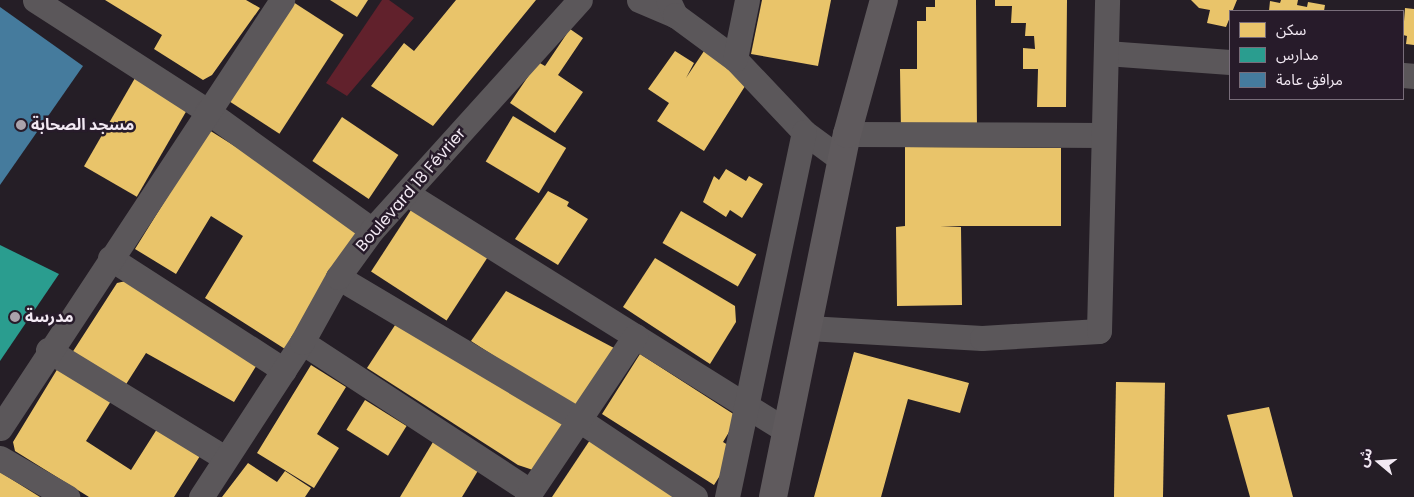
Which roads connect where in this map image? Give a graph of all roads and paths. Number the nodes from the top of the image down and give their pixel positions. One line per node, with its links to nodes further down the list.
1 (35, 0): 12 (street)
2 (282, 0): 12 (street)
3 (580, 0): 16 (street, Boulevard 18 Février)
4 (639, 0): 8 (street)
5 (748, 0): 10 (street)
6 (884, 0): 15 (main road)
7 (1107, 0): 9 (street)
8 (672, 8): 10 (street)
9 (1106, 53): 11 (street); 14 (street)
10 (735, 59): 13 (street)
11 (1229, 62)
12 (207, 111): 17 (street); 18 (street)
13 (804, 132): 15 (street); 25 (street)
14 (1102, 134): 15 (street); 20 (street)
15 (844, 147): 20 (main road)
16 (406, 193): 17 (street, Boulevard 18 Février); 21 (street)
17 (372, 230): 19 (street, Boulevard 18 Février)
18 (110, 258): 23 (street); 24 (street)
19 (338, 277): 22 (street, Boulevard 18 Février); 26 (street)
20 (808, 328): 28 (main road)
21 (635, 336): 25 (street); 26 (street)
22 (302, 342): 24 (street, Boulevard 18 Février); 31 (street)
23 (48, 350): 27 (street); 30 (street)
24 (284, 370): 30 (street, Boulevard 18 Février)
25 (747, 406): 28 (street); 35 (street)
26 (581, 421): 31 (street); 34 (street)
27 (0, 428)
28 (786, 430): 36 (main road)
29 (0, 458): 32 (street)
30 (225, 458): 33 (street, Boulevard 18 Février)
31 (528, 494)
32 (67, 497)
33 (200, 497)
34 (695, 497)
35 (726, 497)
36 (773, 497)

